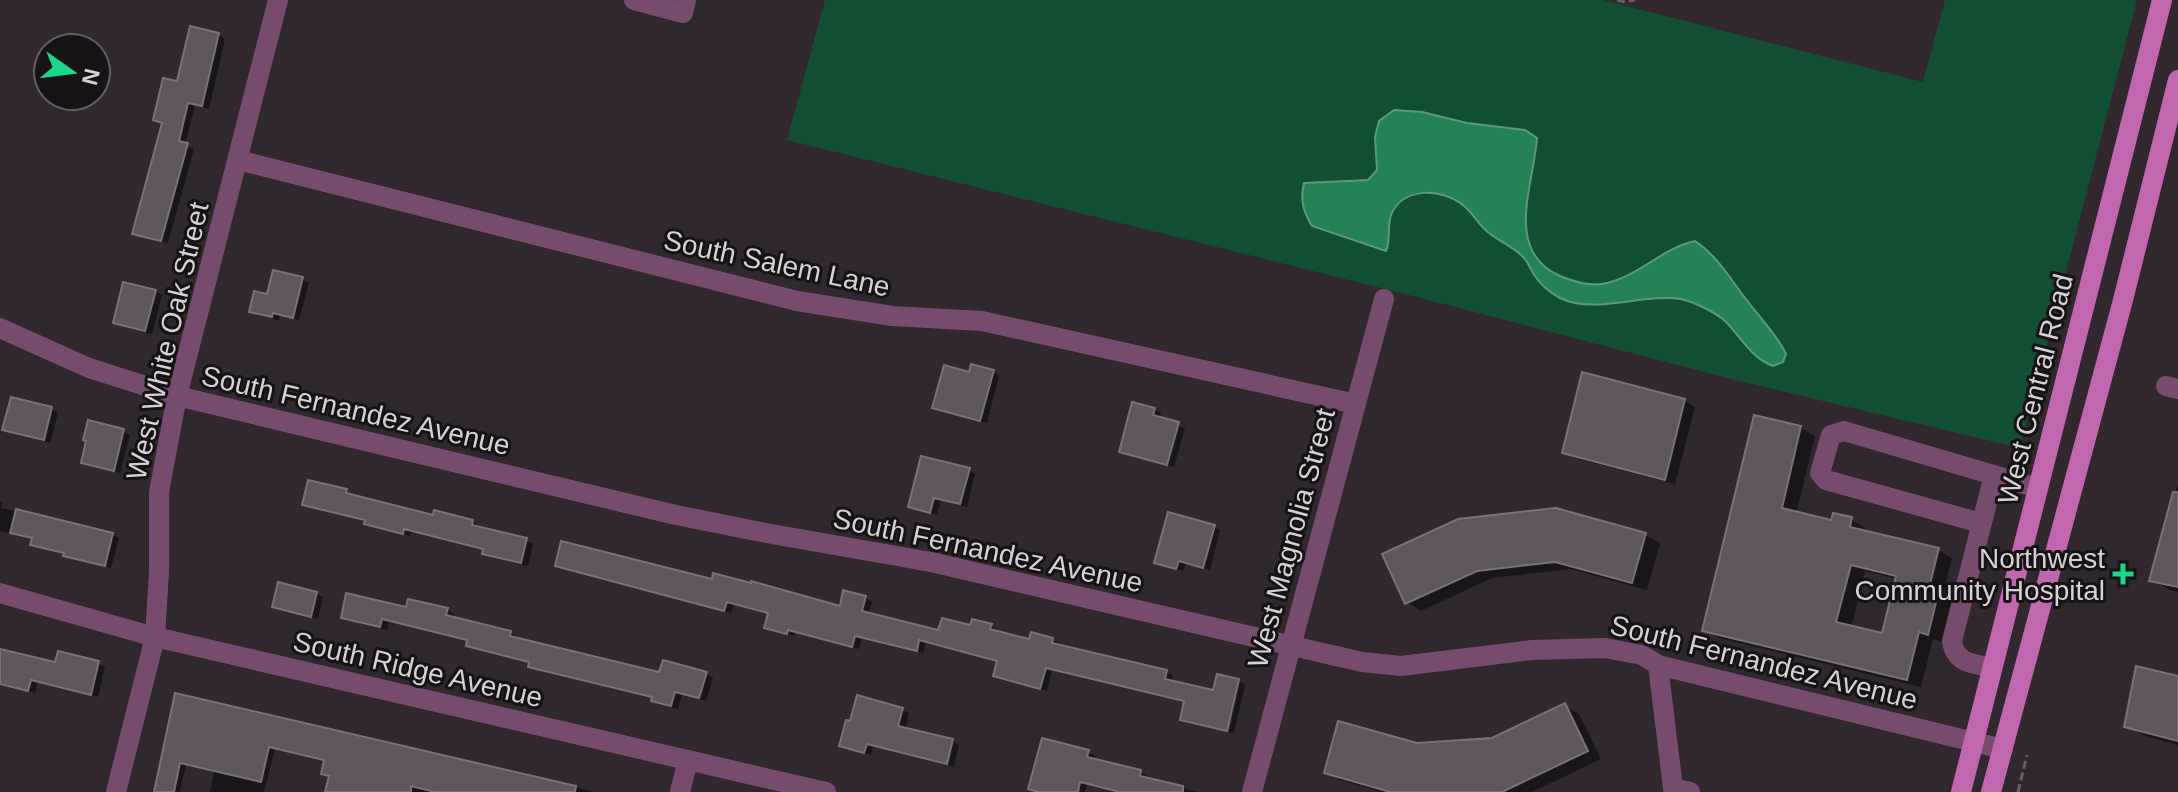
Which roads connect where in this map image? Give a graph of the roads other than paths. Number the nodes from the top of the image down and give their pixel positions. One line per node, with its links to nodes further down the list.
1 (278, 0): 6 (street, West White Oak Street)
2 (634, 0): 4 (street)
3 (2162, 0): 12 (main road, West Central Road)
4 (685, 6)
5 (2178, 80): 20 (main road)
6 (238, 160): 9 (street, West White Oak Street); 10 (street, South Salem Lane)
7 (1384, 299): 10 (street, West Magnolia Street)
8 (0, 328): 9 (street, South Fernandez Avenue)
9 (177, 396): 15 (street, West White Oak Street); 16 (street, South Fernandez Avenue)
10 (1356, 404): 16 (street, West Magnolia Street)
11 (1994, 475): 12 (street); 13 (street); 13 (street)
12 (2038, 488): 18 (main road, West Central Road)
13 (1981, 523): 18 (street)
14 (0, 593): 15 (street, South Ridge Avenue)
15 (155, 637): 21 (street, South Ridge Avenue); 23 (street, West White Oak Street)
16 (1291, 646): 17 (street, South Fernandez Avenue); 26 (street, West Magnolia Street)
17 (1658, 665): 19 (street, South Fernandez Avenue); 22 (street)
18 (1992, 668): 19 (main road, West Central Road)
19 (1973, 742): 20 (street, South Fernandez Avenue); 27 (main road, West Central Road)
20 (2003, 749): 28 (main road)
21 (688, 760): 24 (street); 25 (street, South Ridge Avenue)
22 (1679, 791)
23 (116, 792)
24 (680, 792)
25 (826, 792)
26 (1252, 792)
27 (1961, 792)
28 (1991, 792)

